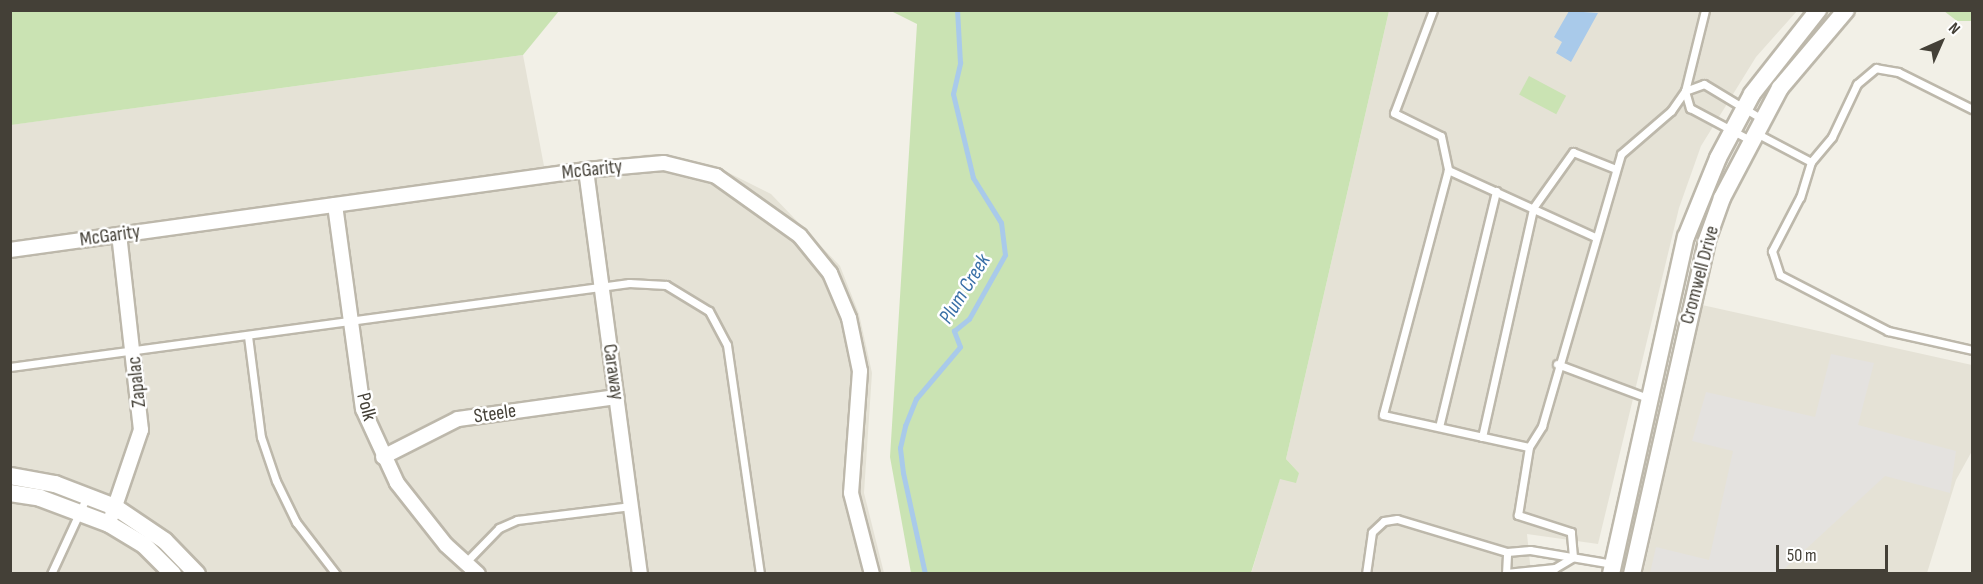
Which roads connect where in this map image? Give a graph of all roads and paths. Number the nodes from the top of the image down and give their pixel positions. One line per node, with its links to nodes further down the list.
1 (1433, 10): 13 (lane)
2 (1705, 10): 5 (lane)
3 (1818, 10): 6 (street, Cromwell Drive)
4 (1846, 10): 9 (street, Cromwell Drive)
5 (1685, 91): 6 (lane); 8 (lane); 11 (lane)
6 (1745, 108): 8 (street, Cromwell Drive); 9 (lane)
7 (1972, 109): 10 (lane)
8 (1733, 130): 9 (lane); 28 (street, Cromwell Drive)
9 (1756, 130): 10 (lane); 56 (street, Cromwell Drive)
10 (1811, 162): 23 (lane)
11 (1616, 169): 16 (lane); 18 (lane)
12 (586, 170): 15 (street, McGarity); 20 (street, Caraway); 53 (street, McGarity)
13 (1449, 170): 14 (lane); 29 (lane)
14 (1496, 191): 16 (lane); 29 (lane)
15 (335, 205): 17 (street, McGarity); 21 (street, Polk)
16 (1533, 208): 18 (lane); 30 (lane)
17 (119, 235): 19 (street, McGarity); 24 (street, Zapalac)
18 (1595, 237): 25 (lane)
19 (10, 250)
20 (602, 288): 21 (lane); 27 (street, Caraway); 52 (lane)
21 (351, 322): 22 (lane); 32 (street, Polk)
22 (248, 336): 24 (lane); 49 (lane)
23 (1972, 350)
24 (134, 351): 26 (lane); 37 (street, Zapalac)
25 (1557, 364): 28 (lane); 31 (lane)
26 (10, 367)
27 (616, 397): 32 (street, Steele); 36 (street, Caraway)
28 (1650, 399): 45 (street, Cromwell Drive)
29 (1439, 427): 30 (lane)
30 (1482, 437): 31 (lane)
31 (1529, 447): 42 (lane)
32 (383, 457): 43 (street, Polk)
33 (10, 476): 35 (street)
34 (10, 494): 38 (street)
35 (87, 496): 37 (street); 38 (lane)
36 (631, 506): 43 (lane); 51 (street, Caraway)
37 (115, 507): 39 (street, Zapalac); 48 (street)
38 (79, 511): 39 (street); 46 (lane)
39 (109, 524): 47 (street)
40 (1540, 551): 41 (lane); 42 (lane); 44 (lane)
41 (1506, 552): 54 (lane); 55 (lane)
42 (1573, 557): 44 (lane); 45 (lane)
43 (465, 563): 50 (street, Polk)
44 (1541, 568): 55 (lane)
45 (1612, 569)
46 (51, 573)
47 (173, 573)
48 (197, 573)
49 (336, 573)
50 (478, 573)
51 (640, 573)
52 (760, 573)
53 (872, 573)
54 (1366, 573)
55 (1506, 573)
56 (1632, 573)

